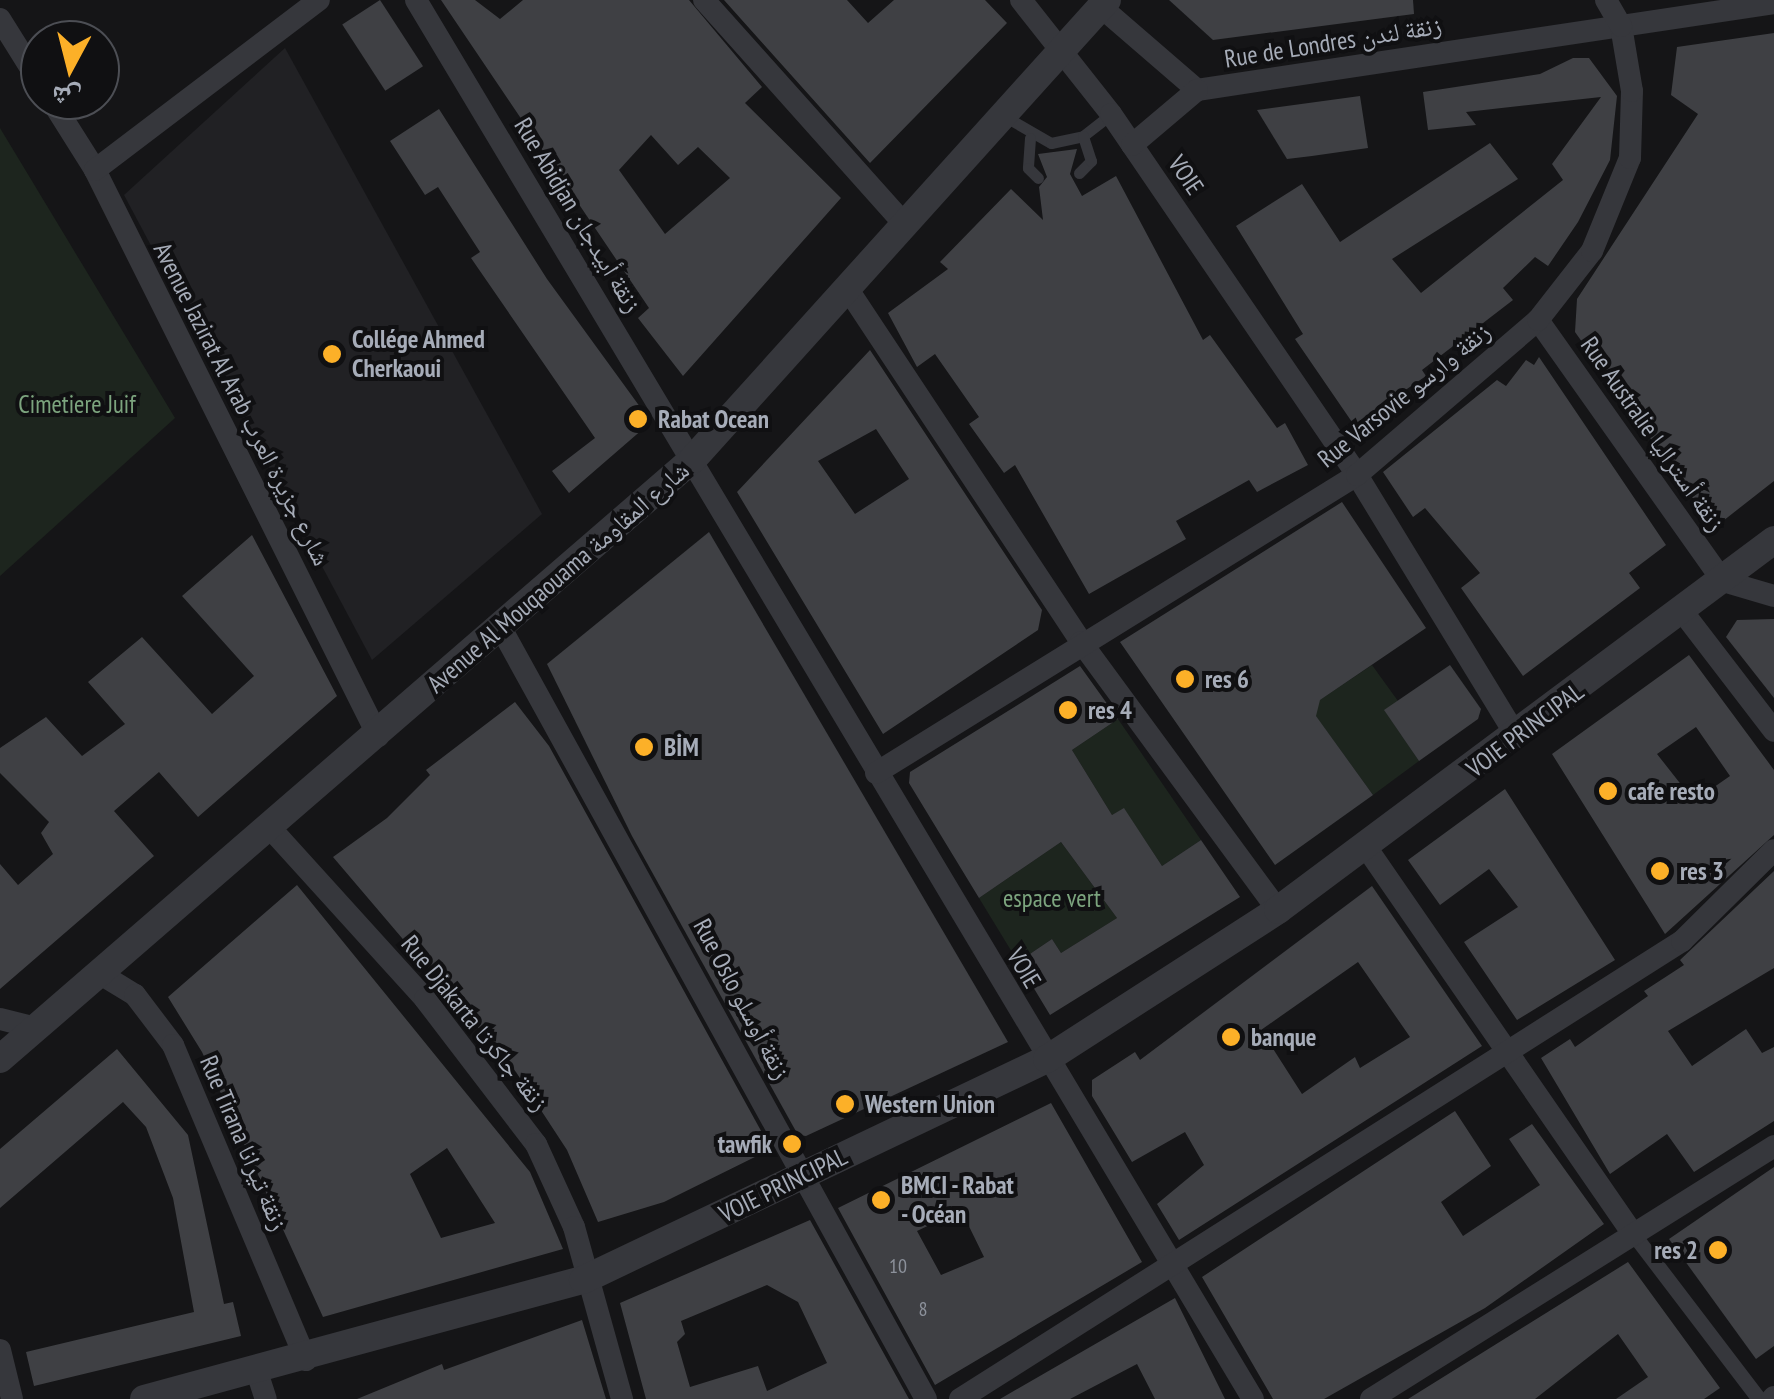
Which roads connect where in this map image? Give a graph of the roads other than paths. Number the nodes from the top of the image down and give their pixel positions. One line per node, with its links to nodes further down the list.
1 (319, 0): 19 (street)
2 (416, 0): 25 (street, Rue Abidjan زنقة أبيدجان)
3 (704, 0): 22 (street)
4 (1021, 0): 11 (street, VOIE)
5 (1606, 0): 9 (street)
6 (1774, 3): 9 (street, Rue de Londres زنقة لندن)
7 (1104, 4): 11 (street, Avenue Al Mouqaouama شارع المقاومة); 12 (street)
8 (0, 19): 10 (street)
9 (1621, 26): 12 (street, Rue de Londres زنقة لندن); 24 (street, Rue Varsovie زنقة وارسو)
10 (20, 51)
11 (1063, 52): 13 (street, VOIE); 14 (street, Avenue Al Mouqaouama شارع المقاومة)
12 (1197, 90): 18 (street)
13 (1111, 114): 16 (lane); 18 (street, VOIE)
14 (1004, 116): 17 (lane); 22 (street, Avenue Al Mouqaouama شارع المقاومة)
15 (63, 120): 19 (street, Avenue Jazirat Al Arab شارع جزيرة العرب)
16 (1083, 136): 17 (lane); 20 (lane)
17 (1030, 138): 21 (lane)
18 (1132, 145): 26 (street, VOIE)
19 (94, 170): 34 (street, Avenue Jazirat Al Arab شارع جزيرة العرب)
20 (1080, 173)
21 (1038, 178)
22 (904, 224): 23 (street, Avenue Al Mouqaouama شارع المقاومة)
23 (847, 288): 25 (street, Avenue Al Mouqaouama شارع المقاومة); 32 (street)
24 (1538, 320): 26 (street, Rue Varsovie زنقة وارسو); 28 (street, Rue Australie زنقة أستراليا)
25 (693, 458): 31 (street, Avenue Al Mouqaouama شارع المقاومة); 36 (street, VOIE)
26 (1356, 475): 32 (street, Rue Varsovie زنقة وارسو); 35 (street, VOIE)
27 (1774, 540): 28 (street, VOIE PRINCIPAL)
28 (1723, 581): 29 (street); 30 (street, VOIE PRINCIPAL)
29 (1774, 596)
30 (1682, 610): 33 (street); 35 (street, VOIE PRINCIPAL)
31 (502, 630): 34 (street, Avenue Al Mouqaouama شارع المقاومة); 48 (street, Rue Oslo زنقة أوسلو)
32 (1082, 642): 36 (street, Rue Varsovie زنقة وارسو); 40 (street)
33 (1774, 730)
34 (378, 736): 37 (street, Avenue Al Mouqaouama شارع المقاومة)
35 (1517, 737): 38 (street, VOIE PRINCIPAL)
36 (876, 773): 46 (street, VOIE)
37 (272, 830): 41 (street, Avenue Al Mouqaouama شارع المقاومة); 51 (street, Rue Djakarta زنقة جاكرتا)
38 (1366, 846): 40 (street, VOIE PRINCIPAL); 44 (street)
39 (1774, 850): 44 (street)
40 (1278, 910): 46 (street, VOIE PRINCIPAL)
41 (99, 973): 43 (street, Avenue Al Mouqaouama شارع المقاومة); 53 (street, Rue Tirana زنقة تيرانا)
42 (0, 1019): 43 (street)
43 (35, 1028): 45 (street, Avenue Al Mouqaouama شارع المقاومة)
44 (1510, 1054): 49 (street); 50 (street)
45 (0, 1059)
46 (1047, 1059): 48 (street, VOIE PRINCIPAL); 50 (street, VOIE)
47 (1774, 1146): 49 (street)
48 (805, 1174): 51 (street, VOIE PRINCIPAL); 59 (street, Rue Oslo زنقة أوسلو)
49 (1634, 1235): 62 (street); 63 (street)
50 (1170, 1268): 60 (street); 61 (street, VOIE)
51 (588, 1278): 53 (street, VOIE PRINCIPAL); 58 (street, Rue Djakarta زنقة جاكرتا)
52 (0, 1350): 55 (street)
53 (306, 1360): 54 (street, VOIE PRINCIPAL)
54 (257, 1372): 56 (street, VOIE PRINCIPAL); 57 (street)
55 (12, 1399)
56 (144, 1399)
57 (266, 1399)
58 (622, 1399)
59 (926, 1399)
60 (960, 1399)
61 (1253, 1399)
62 (1371, 1399)
63 (1759, 1399)

